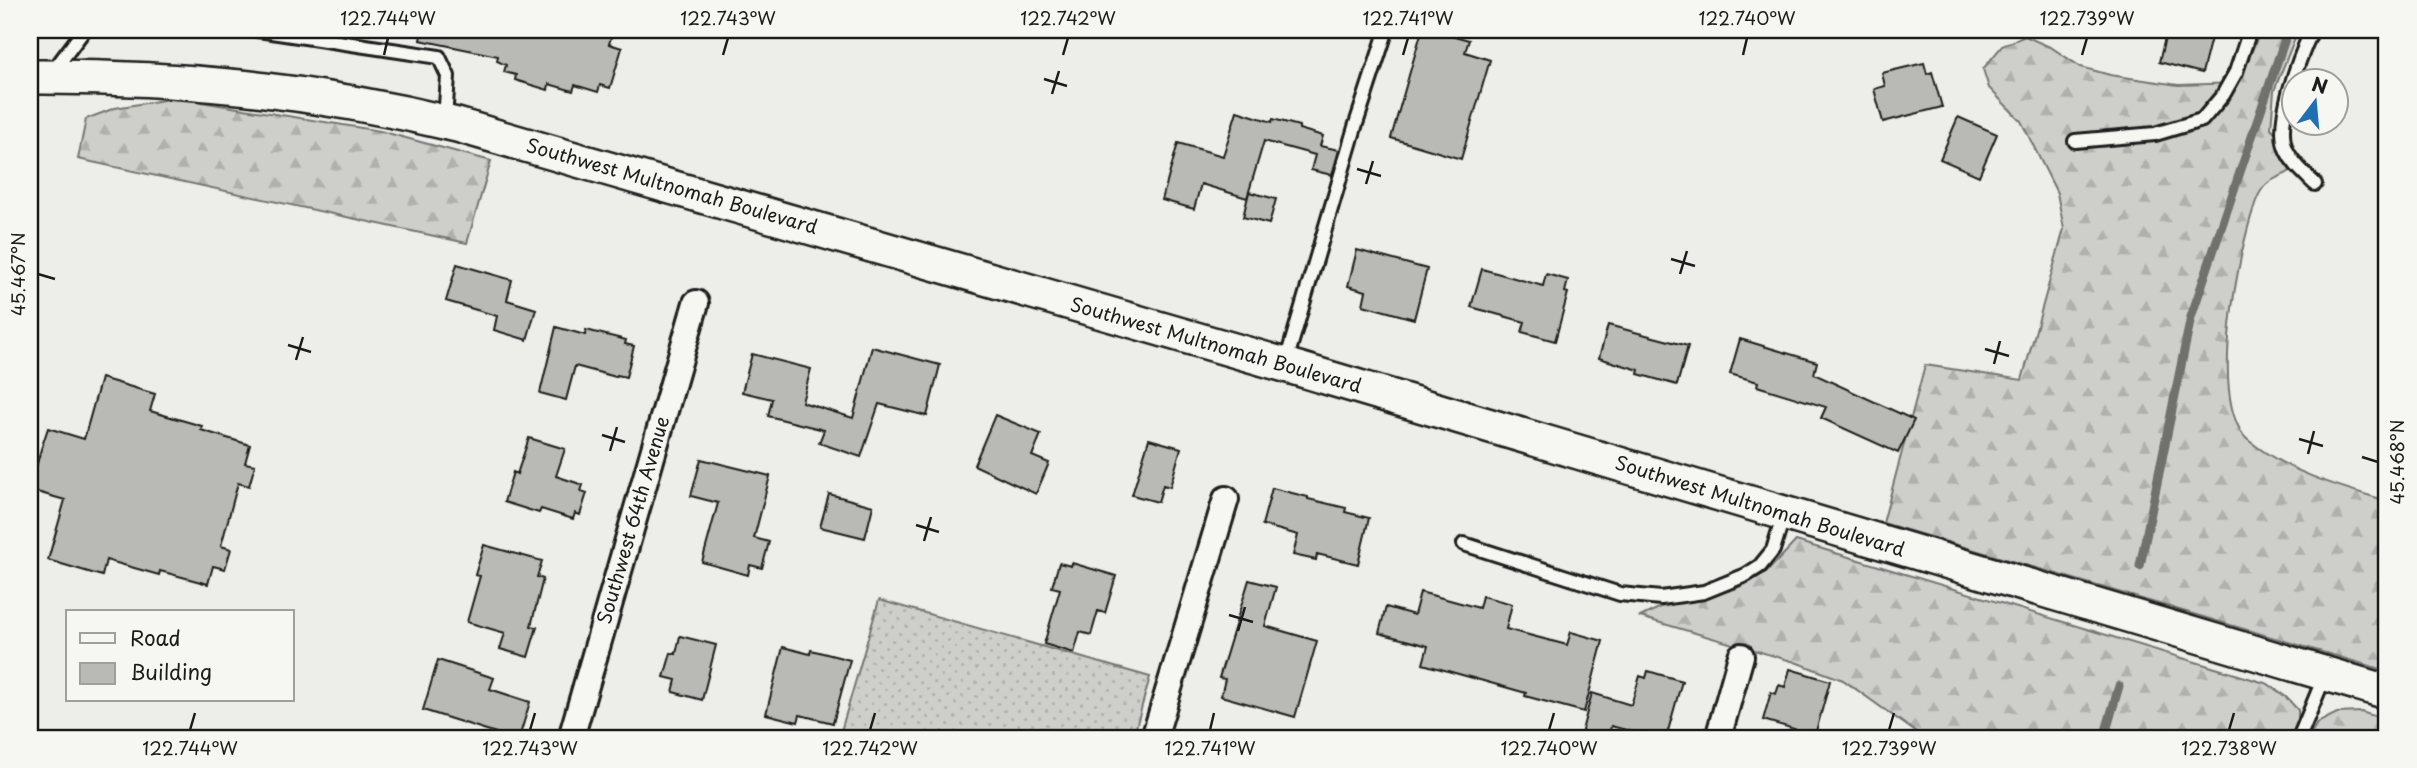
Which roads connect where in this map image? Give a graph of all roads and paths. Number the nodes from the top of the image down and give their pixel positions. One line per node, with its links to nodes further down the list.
1 (84, 30): 6 (lane)
2 (258, 30): 7 (lane)
3 (2250, 30): 8 (lane)
4 (2312, 30): 9 (lane)
5 (1385, 35): 11 (lane)
6 (39, 77): 7 (main road, Southwest Multnomah Boulevard)
7 (445, 122): 11 (main road, Southwest Multnomah Boulevard)
8 (2075, 141)
9 (2315, 184)
10 (696, 303): 18 (street, Southwest 64th Avenue)
11 (1285, 365): 13 (main road, Southwest Multnomah Boulevard)
12 (1226, 499): 19 (street)
13 (1784, 514): 14 (lane); 16 (main road, Southwest Multnomah Boulevard)
14 (1464, 544)
15 (1741, 656): 20 (street)
16 (2325, 674): 17 (main road, Southwest Multnomah Boulevard); 21 (lane)
17 (2387, 692)
18 (571, 738)
19 (1154, 738)
20 (1718, 738)
21 (2299, 738)

